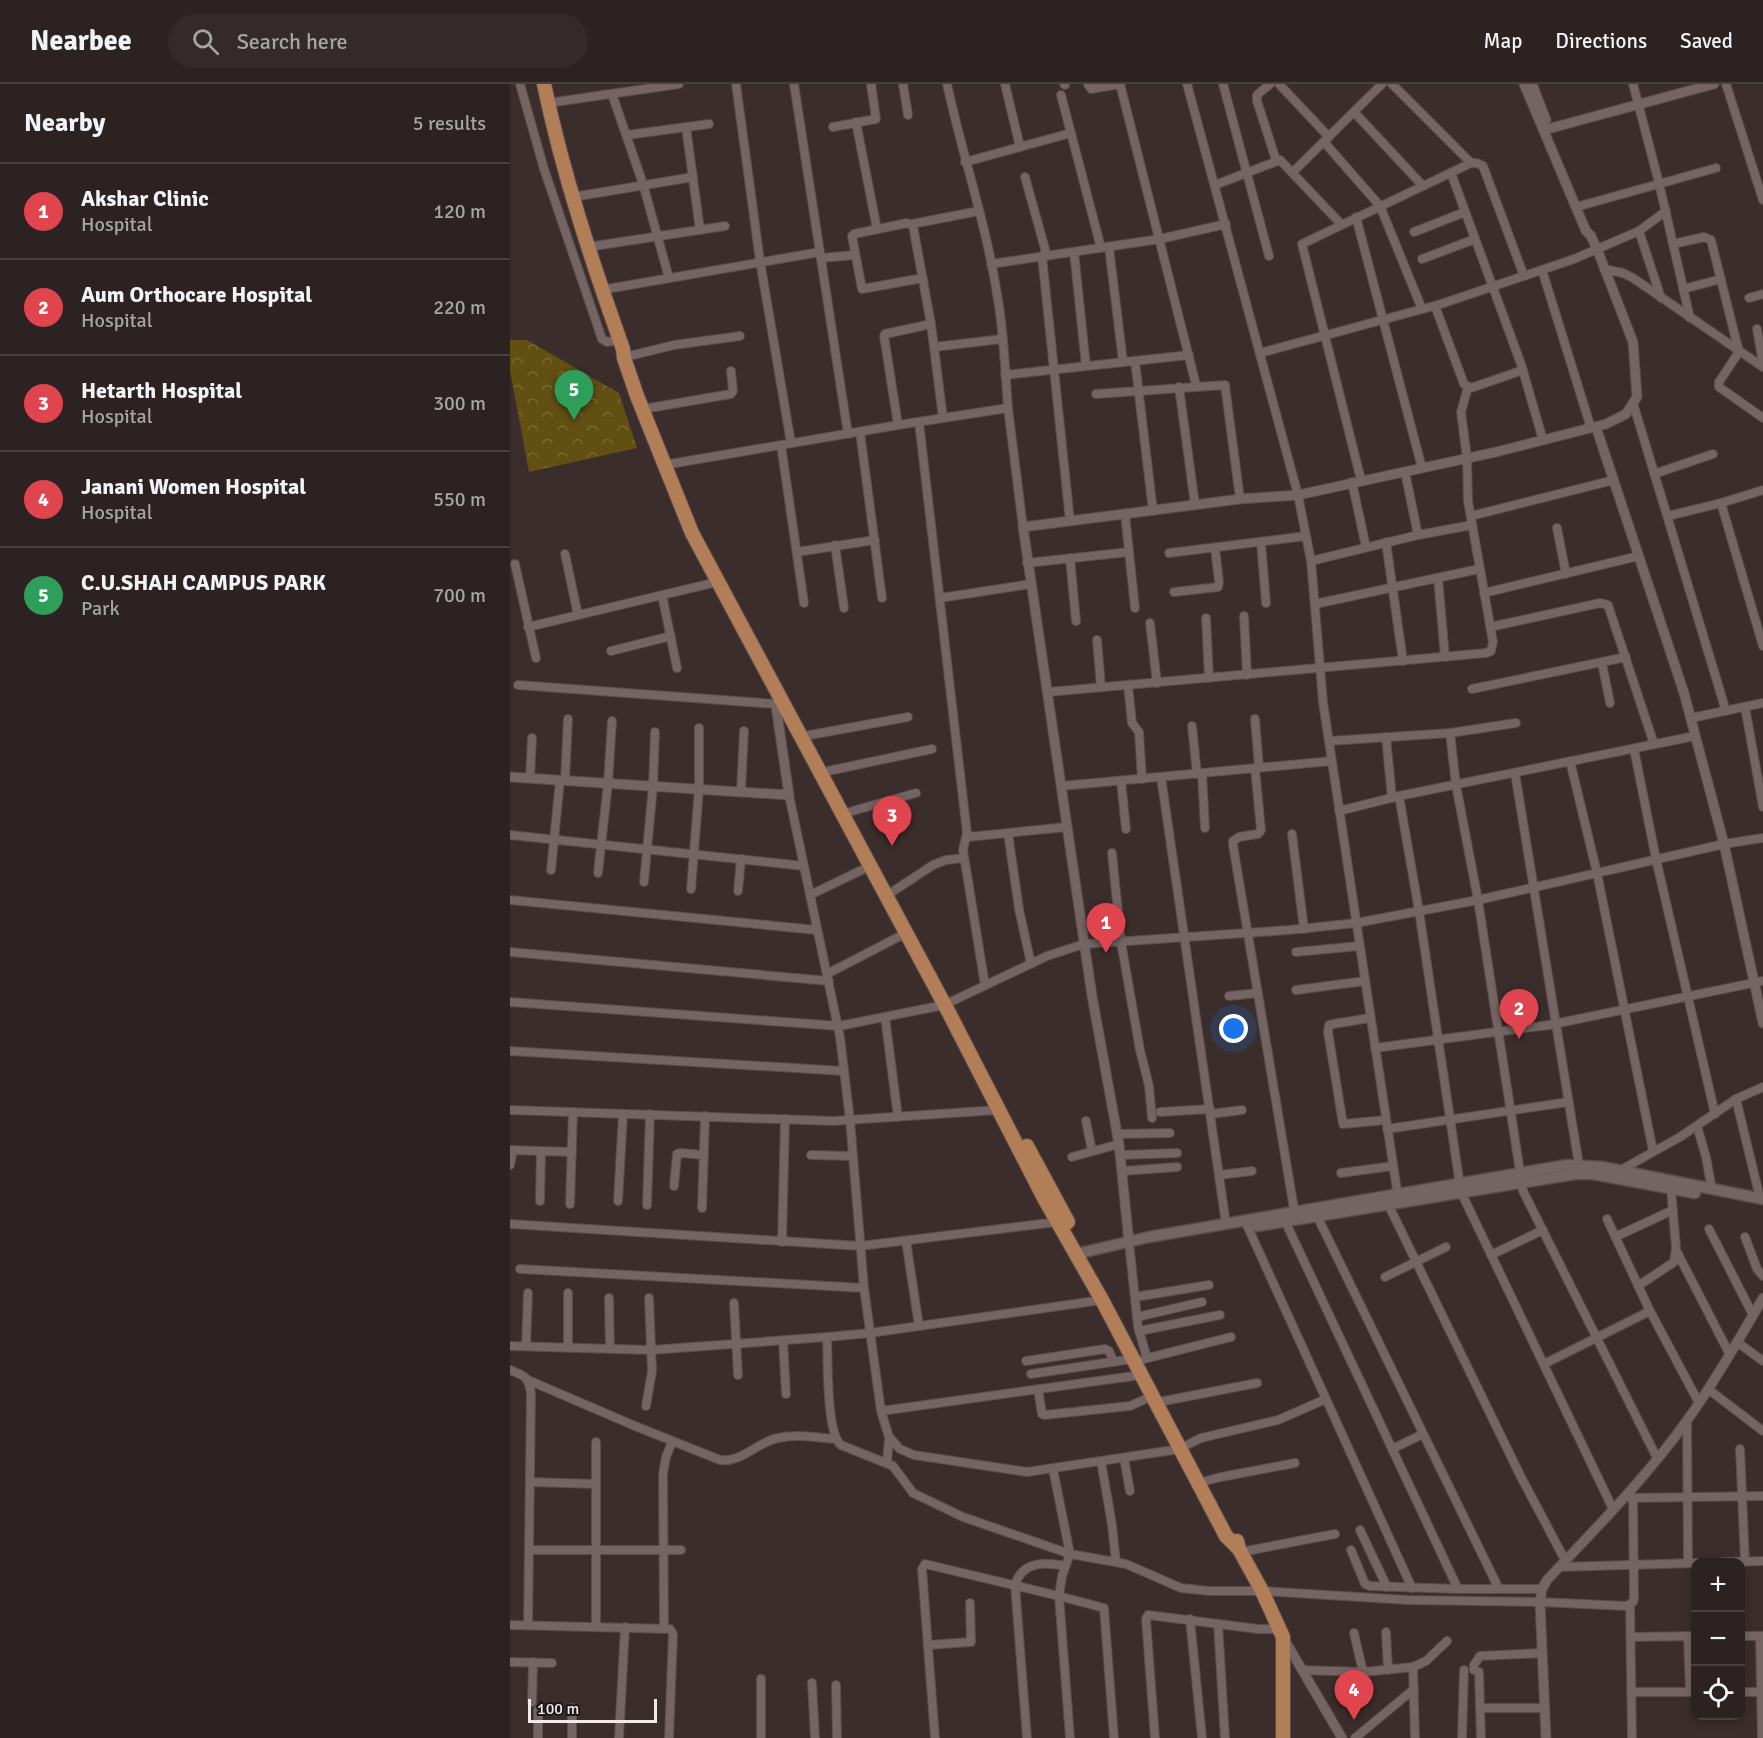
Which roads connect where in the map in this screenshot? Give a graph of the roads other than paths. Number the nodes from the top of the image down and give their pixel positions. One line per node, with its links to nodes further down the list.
1 (520, 84): 105 (street)
2 (544, 84): 25 (highway)
3 (679, 84): 23 (street)
4 (736, 84): 81 (street)
5 (794, 84): 76 (street)
6 (871, 84): 29 (street)
7 (903, 84): 28 (street)
8 (1005, 84): 37 (street)
9 (1088, 84): 10 (street)
10 (1120, 84): 69 (street)
11 (1187, 84): 50 (street)
12 (1223, 84): 42 (street)
13 (1270, 84): 38 (street)
14 (1279, 84): 36 (street)
15 (1382, 84): 27 (street)
16 (1392, 84): 40 (street)
17 (1524, 84): 33 (street)
18 (1532, 84): 33 (street)
19 (1633, 84): 26 (street)
20 (1714, 84): 26 (street)
21 (1726, 84): 47 (street)
22 (950, 85): 39 (street)
23 (612, 94): 25 (street); 35 (street)
24 (1060, 95): 34 (street)
25 (548, 103): 52 (highway)
26 (1638, 105): 33 (street); 48 (street)
27 (1353, 112): 36 (street); 51 (street)
28 (908, 115)
29 (856, 122): 32 (street); 64 (street)
30 (709, 124): 31 (street)
31 (687, 127): 35 (street); 45 (street)
32 (833, 127)
33 (1547, 129): 55 (street)
34 (1071, 133): 37 (street); 73 (street)
35 (627, 135): 49 (street)
36 (1326, 139): 43 (street); 54 (street)
37 (1020, 147): 39 (street)
38 (1276, 160): 42 (street); 43 (street)
39 (965, 162): 56 (street)
40 (1471, 163): 44 (street); 85 (street)
41 (1716, 168): 48 (street)
42 (1247, 172): 50 (street); 79 (street)
43 (1293, 172): 62 (street)
44 (1451, 172): 51 (street); 58 (street)
45 (693, 177): 49 (street); 65 (street)
46 (1025, 177): 78 (street)
47 (1760, 182): 53 (street)
48 (1659, 183): 55 (street); 57 (street)
49 (643, 184): 52 (street); 68 (street)
50 (1215, 185): 61 (street)
51 (1423, 186): 54 (street)
52 (573, 197): 72 (highway)
53 (1763, 200)
54 (1380, 206): 59 (street); 96 (street)
55 (1579, 206): 74 (street)
56 (979, 211): 60 (street); 82 (street)
57 (1666, 211): 66 (street); 71 (street)
58 (1465, 212): 67 (street); 70 (street)
59 (1356, 217): 62 (street); 98 (street)
60 (912, 224): 64 (street); 87 (street)
61 (1226, 224): 69 (street); 107 (street)
62 (1341, 224): 101 (street)
63 (725, 226): 65 (street)
64 (877, 229): 77 (street)
65 (700, 230): 68 (street)
66 (1640, 231): 74 (street); 93 (street)
67 (1414, 232)
68 (657, 236): 72 (street); 86 (street)
69 (1160, 239): 73 (street); 108 (street)
70 (1475, 239): 80 (street); 89 (street)
71 (1673, 244): 88 (street); 90 (street)
72 (588, 247): 91 (highway)
73 (1105, 247): 75 (street); 110 (street)
74 (1597, 249): 83 (street); 84 (street)
75 (1074, 252): 78 (street); 111 (street)
76 (820, 255): 77 (street); 81 (street); 131 (street)
77 (855, 255): 87 (street)
78 (1044, 256): 82 (street); 113 (street)
79 (1269, 256)
80 (1422, 259)
81 (760, 261): 86 (street); 133 (street)
82 (991, 264): 103 (street)
83 (1604, 269): 93 (street); 122 (street)
84 (1542, 270): 85 (street); 129 (street)
85 (1524, 276): 89 (street)
86 (669, 278): 91 (street)
87 (923, 278): 99 (street)
88 (1721, 279): 90 (street); 106 (street)
89 (1492, 287): 95 (street); 114 (street)
90 (1683, 289): 97 (street)
91 (601, 290): 105 (highway)
92 (1763, 294): 94 (street)
93 (1661, 298): 97 (street)
94 (1749, 298)
95 (1435, 306): 96 (street); 119 (street)
96 (1422, 309): 98 (street)
97 (1689, 318): 106 (street)
98 (1383, 320): 101 (street); 138 (street)
99 (932, 324): 104 (street); 128 (street)
100 (1757, 329): 112 (street)
101 (1324, 335): 107 (street); 142 (street)
102 (740, 336): 105 (street)
103 (1002, 339): 104 (street); 116 (street)
104 (934, 347): 125 (street)
105 (624, 349): 123 (highway); 137 (highway)
106 (1739, 352): 112 (street); 126 (street)
107 (1260, 353): 144 (street)
108 (1189, 355): 109 (street); 117 (street)
109 (1135, 361): 110 (street); 120 (street)
110 (1123, 362): 111 (street)
111 (1086, 366): 113 (street)
112 (1763, 366)
113 (1053, 370): 116 (street); 152 (street)
114 (1523, 370): 119 (street); 132 (street)
115 (731, 371): 123 (street)
116 (1005, 375): 124 (street)
117 (1196, 385): 118 (street); 145 (street)
118 (1179, 387): 120 (street); 147 (street)
119 (1468, 387): 136 (street)
120 (1138, 390): 121 (street); 148 (street)
121 (1096, 394)
122 (1633, 404): 129 (street); 140 (street)
123 (649, 408): 137 (highway)
124 (1008, 408): 125 (street); 154 (street)
125 (943, 418): 127 (street)
126 (1763, 418)
127 (919, 422): 128 (street); 183 (street)
128 (898, 425): 130 (street)
129 (1593, 427): 132 (street); 141 (street)
130 (860, 432): 131 (street); 158 (street)
131 (848, 434): 133 (street)
132 (1543, 440): 136 (street)
133 (791, 443): 134 (street)
134 (781, 445): 137 (street); 164 (street)
135 (1713, 454): 140 (street)
136 (1467, 458): 138 (street); 150 (street)
137 (667, 464): 176 (highway); 231 (highway)
138 (1422, 468): 139 (street)
139 (1405, 472): 142 (street); 156 (street)
140 (1654, 474): 151 (street)
141 (1614, 480): 150 (street); 168 (street)
142 (1356, 481): 144 (street); 162 (street)
143 (1763, 490): 146 (street)
144 (1298, 495): 145 (street); 157 (street)
145 (1240, 499): 147 (street)
146 (1721, 503): 151 (street); 198 (street)
147 (1195, 505): 148 (street)
148 (1152, 511): 149 (street)
149 (1125, 514): 152 (street); 165 (street)
150 (1471, 516): 153 (street)
151 (1668, 516): 219 (street)
152 (1070, 521): 154 (street)
153 (1472, 525): 156 (street); 173 (street)
154 (1023, 527): 171 (street)
155 (1557, 528): 174 (street)
156 (1418, 535): 160 (street)
157 (1306, 536): 159 (street); 170 (street)
158 (875, 540): 161 (street); 182 (street)
159 (1261, 542): 163 (street); 185 (street)
160 (1386, 542): 162 (street); 178 (street)
161 (835, 545): 164 (street); 187 (street)
162 (1366, 547): 170 (street)
163 (1215, 548): 166 (street); 179 (street)
164 (797, 552): 184 (street)
165 (1129, 552): 169 (street); 188 (street)
166 (1169, 553)
167 (565, 554): 189 (street)
168 (1639, 556): 174 (street); 221 (street)
169 (1070, 558): 171 (street); 192 (street)
170 (1311, 561): 186 (street)
171 (1027, 563): 177 (street)
172 (514, 564): 194 (street)
173 (1479, 569): 175 (street); 180 (street)
174 (1566, 574): 180 (street)
175 (1438, 578): 178 (street); 200 (street)
176 (717, 582): 181 (street); 217 (highway)
177 (1030, 584): 183 (street); 214 (street)
178 (1392, 587): 186 (street); 203 (street)
179 (1174, 592)
180 (1484, 593): 195 (street)
181 (662, 595): 189 (street); 196 (street)
182 (882, 598)
183 (940, 598): 269 (street)
184 (804, 603)
185 (1266, 603)
186 (1314, 604): 206 (street)
187 (844, 608)
188 (1135, 608)
189 (578, 615): 194 (street)
190 (1244, 616): 207 (street)
191 (1206, 618): 208 (street)
192 (1076, 621)
193 (1150, 623): 209 (street)
194 (528, 627): 202 (street)
195 (1490, 627): 200 (street); 201 (street)
196 (671, 636): 199 (street); 205 (street)
197 (1097, 640): 212 (street)
198 (1763, 646)
199 (611, 651)
200 (1445, 657): 203 (street)
201 (1626, 657): 204 (street); 236 (street)
202 (536, 658)
203 (1403, 661): 206 (street)
204 (1602, 663): 213 (street); 215 (street)
205 (677, 668)
206 (1320, 669): 207 (street); 235 (street)
207 (1247, 675): 208 (street)
208 (1209, 678): 209 (street)
209 (1157, 683): 211 (street)
210 (518, 685): 217 (street)
211 (1128, 685): 212 (street); 248 (street)
212 (1101, 687): 214 (street)
213 (1472, 689)
214 (1048, 692): 254 (street)
215 (1610, 703)
216 (1763, 703): 218 (street)
217 (779, 704): 258 (street); 281 (highway)
218 (1745, 707): 219 (street); 260 (street)
219 (1726, 711): 221 (street)
220 (908, 717): 231 (street)
221 (1691, 718): 232 (street)
222 (568, 719): 249 (street)
223 (1255, 719): 241 (street)
224 (612, 721): 251 (street)
225 (1516, 723): 230 (street)
226 (1192, 726): 243 (street)
227 (699, 728): 255 (street)
228 (744, 731): 256 (street)
229 (656, 732): 253 (street)
230 (1450, 733): 233 (street); 252 (street)
231 (810, 735): 242 (highway)
232 (1695, 736): 236 (street); 273 (street)
233 (1386, 737): 235 (street); 259 (street)
234 (532, 738): 247 (street)
235 (1329, 741): 239 (street)
236 (1654, 744): 237 (street)
237 (1634, 748): 240 (street); 279 (street)
238 (932, 749): 242 (street)
239 (1332, 761): 241 (street); 261 (street)
240 (1570, 761): 244 (street); 284 (street)
241 (1257, 767): 243 (street); 297 (street)
242 (828, 771): 262 (highway)
243 (1199, 773): 246 (street); 264 (street)
244 (1515, 773): 252 (street); 286 (street)
245 (510, 777): 247 (street)
246 (1161, 777): 248 (street); 299 (street)
247 (530, 778): 249 (street)
248 (1142, 779): 250 (street)
249 (563, 780): 251 (street); 271 (street)
250 (1120, 781): 254 (street); 265 (street)
251 (608, 783): 253 (street); 272 (street)
252 (1456, 784): 259 (street); 292 (street)
253 (653, 786): 255 (street); 274 (street)
254 (1061, 786): 263 (street)
255 (699, 789): 256 (street); 276 (street)
256 (741, 791): 258 (street)
257 (916, 793): 262 (street)
258 (789, 795): 280 (street)
259 (1395, 797): 261 (street); 293 (street)
260 (1763, 807)
261 (1339, 811): 294 (street)
262 (849, 812): 290 (highway)
263 (1067, 827): 266 (street); 301 (street)
264 (1205, 828)
265 (1126, 829)
266 (1008, 833): 269 (street); 305 (street)
267 (1292, 834): 295 (street)
268 (510, 835): 271 (street)
269 (967, 837): 277 (street)
270 (1763, 838): 273 (street)
271 (554, 840): 272 (street); 282 (street)
272 (601, 844): 274 (street); 283 (street)
273 (1724, 844): 279 (street); 308 (street)
274 (648, 849): 276 (street); 285 (street)
275 (1112, 853): 300 (street)
276 (694, 854): 278 (street); 287 (street)
277 (964, 858): 290 (street); 309 (street)
278 (741, 859): 280 (street); 288 (street)
279 (1656, 860): 284 (street); 313 (street)
280 (804, 866): 289 (street)
281 (870, 866): 289 (street); 290 (highway)
282 (551, 870)
283 (598, 873)
284 (1597, 873): 286 (street); 316 (street)
285 (644, 882)
286 (1534, 887): 292 (street); 319 (street)
287 (691, 889)
288 (738, 891)
289 (810, 895): 296 (street)
290 (889, 895): 298 (highway); 315 (highway)
291 (510, 900): 296 (street)
292 (1478, 900): 293 (street); 322 (street)
293 (1419, 911): 294 (street); 323 (street)
294 (1356, 923): 295 (street); 302 (street)
295 (1304, 928): 297 (street)
296 (818, 930): 306 (street)
297 (1248, 932): 299 (street); 311 (street)
298 (906, 933): 306 (street); 315 (highway)
299 (1185, 937): 300 (street); 333 (street)
300 (1121, 942): 301 (street); 342 (street)
301 (1084, 944): 305 (street); 350 (street)
302 (1359, 945): 304 (street); 307 (street)
303 (510, 952): 306 (street)
304 (1296, 952)
305 (1030, 964): 309 (street)
306 (828, 978): 321 (street)
307 (1365, 981): 310 (street); 318 (street)
308 (1759, 982): 313 (street); 320 (street)
309 (985, 985): 315 (street)
310 (1296, 990)
311 (1258, 993): 312 (street); 385 (street)
312 (1229, 996)
313 (1687, 997): 316 (street); 339 (street)
314 (510, 1002): 321 (street)
315 (947, 1003): 317 (street); 331 (highway); 401 (highway)
316 (1624, 1010): 319 (street); 355 (street)
317 (885, 1017): 321 (street); 341 (street)
318 (1370, 1018): 324 (street); 347 (street)
319 (1556, 1023): 322 (street); 329 (street)
320 (1763, 1023)
321 (839, 1026): 326 (street)
322 (1499, 1032): 323 (street); 336 (street)
323 (1438, 1040): 324 (street); 345 (street)
324 (1375, 1048): 347 (street)
325 (510, 1051): 326 (street)
326 (844, 1071): 344 (street)
327 (1763, 1087): 328 (street)
328 (1736, 1099): 339 (street); 378 (street)
329 (1569, 1102): 336 (street); 363 (street)
330 (510, 1110): 334 (street)
331 (998, 1110): 341 (street); 387 (highway)
332 (1242, 1110): 333 (street)
333 (1210, 1111): 335 (street); 370 (street)
334 (573, 1112): 337 (street); 354 (street)
335 (1160, 1112)
336 (1510, 1112): 345 (street); 371 (street)
337 (623, 1114): 338 (street); 377 (street)
338 (650, 1114): 340 (street); 381 (street)
339 (1715, 1114): 348 (street)
340 (705, 1116): 343 (street); 357 (street)
341 (898, 1117): 344 (street)
342 (1152, 1118)
343 (785, 1119): 344 (street); 397 (street)
344 (850, 1120): 360 (street)
345 (1449, 1120): 347 (street); 373 (street)
346 (1086, 1121): 353 (street)
347 (1387, 1125): 364 (street)
348 (1697, 1126): 355 (street); 375 (street)
349 (1170, 1133): 350 (street)
350 (1118, 1139): 353 (street); 359 (street)
351 (511, 1150): 352 (street); 362 (street)
352 (541, 1151): 354 (street); 379 (street)
353 (1092, 1151): 361 (street)
354 (572, 1152): 380 (street)
355 (1653, 1152): 368 (street)
356 (1177, 1153): 359 (street)
357 (704, 1155): 372 (street); 382 (street)
358 (811, 1155): 360 (street)
359 (1121, 1155): 366 (street)
360 (852, 1156): 398 (street)
361 (1072, 1157)
362 (510, 1165)
363 (1579, 1165): 368 (main road); 371 (main road)
364 (1393, 1166): 369 (street); 376 (street)
365 (1177, 1167): 366 (street)
366 (1122, 1171): 396 (street)
367 (1252, 1171): 370 (street)
368 (1619, 1171): 375 (main road)
369 (1341, 1173)
370 (1219, 1175): 389 (street)
371 (1520, 1178): 373 (main road); 374 (main road); 392 (street)
372 (674, 1186)
373 (1459, 1188): 376 (main road); 402 (street)
374 (1671, 1189): 378 (main road); 383 (street)
375 (1712, 1190): 378 (main road)
376 (1392, 1199): 384 (main road); 385 (main road); 403 (street)
377 (618, 1201)
378 (1762, 1201)
379 (540, 1202)
380 (570, 1204)
381 (647, 1205)
382 (702, 1209)
383 (1673, 1210): 393 (street); 400 (street)
384 (1317, 1216): 385 (main road); 459 (street)
385 (1292, 1218): 390 (main road); 465 (street)
386 (1606, 1219): 393 (street)
387 (1057, 1222): 395 (street); 401 (highway)
388 (510, 1224): 397 (street)
389 (1226, 1224): 390 (main road); 396 (main road)
390 (1246, 1224): 396 (main road); 452 (street)
391 (1710, 1229): 421 (street)
392 (1543, 1230): 402 (street); 428 (street)
393 (1615, 1237): 408 (street)
394 (1745, 1237): 405 (street)
395 (906, 1241): 398 (street); 423 (street)
396 (1133, 1241): 401 (main road); 412 (street)
397 (782, 1242): 398 (street)
398 (860, 1246): 409 (street)
399 (1446, 1246): 403 (street)
400 (1677, 1252): 408 (street); 437 (street)
401 (1080, 1253): 415 (highway)
402 (1491, 1255): 442 (street)
403 (1417, 1262): 406 (street); 497 (street)
404 (520, 1269): 409 (street)
405 (1763, 1276)
406 (1385, 1277)
407 (1209, 1285): 412 (street)
408 (1638, 1286): 419 (street)
409 (864, 1288): 425 (street)
410 (528, 1293): 433 (street)
411 (568, 1293): 434 (street)
412 (1135, 1297): 422 (street)
413 (609, 1298): 435 (street)
414 (649, 1298): 436 (street)
415 (1105, 1299): 423 (street); 438 (highway)
416 (1763, 1299): 421 (street)
417 (1202, 1302): 422 (street)
418 (734, 1303): 431 (street)
419 (1650, 1311): 428 (street); 454 (street)
420 (1220, 1315): 424 (street)
421 (1753, 1315): 430 (street)
422 (1137, 1317): 424 (street)
423 (919, 1326): 425 (street)
424 (1139, 1331): 438 (street)
425 (870, 1333): 426 (street); 456 (street)
426 (827, 1337): 429 (street); 461 (street)
427 (1231, 1337): 438 (street)
428 (1598, 1338): 442 (street); 468 (street)
429 (783, 1340): 431 (street); 451 (street)
430 (1737, 1342): 437 (street); 440 (street)
431 (737, 1343): 436 (street); 445 (street)
432 (510, 1346): 433 (street)
433 (526, 1346): 434 (street)
434 (568, 1347): 435 (street)
435 (610, 1349): 436 (street)
436 (651, 1350): 455 (street)
437 (1730, 1355): 450 (street)
438 (1139, 1360): 441 (street); 446 (highway); 453 (highway)
439 (1026, 1361): 441 (street)
440 (1763, 1361)
441 (1114, 1362): 444 (street)
442 (1544, 1364): 481 (street)
443 (510, 1370): 447 (street)
444 (1031, 1374)
445 (738, 1375)
446 (1141, 1375): 449 (street); 453 (highway)
447 (528, 1380): 463 (street); 473 (street)
448 (1257, 1383): 453 (street)
449 (1038, 1389): 453 (street); 456 (street)
450 (1708, 1389): 454 (street); 458 (street)
451 (786, 1394)
452 (1326, 1398): 464 (street); 502 (street)
453 (1158, 1399): 464 (highway)
454 (1699, 1403): 457 (street)
455 (646, 1406)
456 (881, 1411): 460 (street)
457 (1687, 1421): 468 (street); 478 (street)
458 (1763, 1431)
459 (1423, 1434): 465 (street); 504 (street)
460 (889, 1437): 470 (street); 472 (street)
461 (835, 1439): 463 (street); 470 (street)
462 (596, 1442): 475 (street)
463 (672, 1442): 486 (street)
464 (1184, 1447): 467 (street); 474 (highway)
465 (1392, 1449): 503 (street)
466 (1740, 1449): 479 (street)
467 (1124, 1458): 469 (street); 476 (street)
468 (1657, 1458): 480 (street)
469 (1101, 1461): 472 (street); 493 (street)
470 (887, 1463): 490 (street)
471 (1295, 1463): 474 (street)
472 (1053, 1469): 490 (street)
473 (530, 1482): 475 (street); 484 (street)
474 (1202, 1482): 489 (highway)
475 (596, 1484): 485 (street)
476 (1130, 1491)
477 (1763, 1496): 479 (street)
478 (1689, 1497): 479 (street); 480 (street); 491 (street)
479 (1743, 1497): 492 (street)
480 (1628, 1498): 481 (street); 498 (street)
481 (1613, 1509): 497 (street)
482 (1360, 1530): 501 (street)
483 (1335, 1534): 489 (street)
484 (529, 1550): 485 (street); 514 (street)
485 (596, 1550): 486 (street); 515 (street)
486 (663, 1550): 487 (street); 517 (street)
487 (681, 1550)
488 (1351, 1550): 501 (street)
489 (1240, 1551): 506 (highway)
490 (1070, 1554): 493 (street); 499 (street)
491 (1692, 1558)
492 (1745, 1558)
493 (1116, 1562): 506 (street)
494 (1745, 1562): 495 (street)
495 (1763, 1562)
496 (1691, 1563): 498 (street)
497 (1562, 1564): 498 (street); 505 (street)
498 (1635, 1565): 510 (street)
499 (1065, 1566): 500 (street); 507 (street)
500 (1016, 1585): 507 (street); 526 (street); 557 (street)
501 (1387, 1587): 502 (street)
502 (1412, 1588): 503 (street)
503 (1458, 1589): 504 (street)
504 (1499, 1589): 505 (street)
505 (1542, 1589): 508 (street)
506 (1262, 1591): 508 (street); 519 (highway)
507 (1059, 1596): 558 (street); 559 (street)
508 (1540, 1602): 510 (street); 527 (street)
509 (969, 1603): 526 (street)
510 (1630, 1605): 521 (street)
511 (1190, 1619): 512 (street); 560 (street); 561 (street)
512 (1218, 1624): 519 (street); 562 (street)
513 (510, 1625): 514 (street)
514 (528, 1625): 515 (street)
515 (596, 1626): 516 (street)
516 (625, 1627): 517 (street); 551 (street)
517 (664, 1628): 552 (street)
518 (1386, 1632): 533 (street)
519 (1282, 1633): 532 (street); 563 (highway)
520 (1354, 1633): 535 (street)
521 (1631, 1636): 522 (street); 540 (street)
522 (1691, 1636)
523 (1745, 1636): 524 (street)
524 (1762, 1636): 543 (street)
525 (1447, 1641): 531 (street)
526 (928, 1645): 556 (street)
527 (1542, 1653): 546 (street); 547 (street)
528 (510, 1662): 529 (street)
529 (533, 1662): 530 (street); 544 (street)
530 (552, 1663)
531 (1413, 1667): 533 (street); 539 (street)
532 (1302, 1670): 535 (street); 564 (street)
533 (1388, 1670): 535 (street)
534 (1464, 1670): 567 (street)
535 (1363, 1672)
536 (761, 1678): 553 (street)
537 (812, 1683): 554 (street)
538 (836, 1685): 555 (street)
539 (1414, 1689): 565 (street); 566 (street)
540 (1631, 1692): 541 (street); 570 (street)
541 (1691, 1692)
542 (1745, 1692): 543 (street)
543 (1762, 1692): 571 (street)
544 (532, 1702)
545 (572, 1708): 550 (street)
546 (1480, 1708): 547 (street); 568 (street)
547 (1544, 1708): 569 (street)
548 (538, 1710): 549 (street)
549 (537, 1738)
550 (572, 1738)
551 (618, 1738)
552 (669, 1738)
553 (761, 1738)
554 (815, 1738)
555 (837, 1738)
556 (935, 1738)
557 (1027, 1738)
558 (1070, 1738)
559 (1114, 1738)
560 (1155, 1738)
561 (1202, 1738)
562 (1225, 1738)
563 (1283, 1738)
564 (1342, 1738)
565 (1355, 1738)
566 (1415, 1738)
567 (1462, 1738)
568 (1481, 1738)
569 (1546, 1738)
570 (1632, 1738)
571 (1762, 1738)

